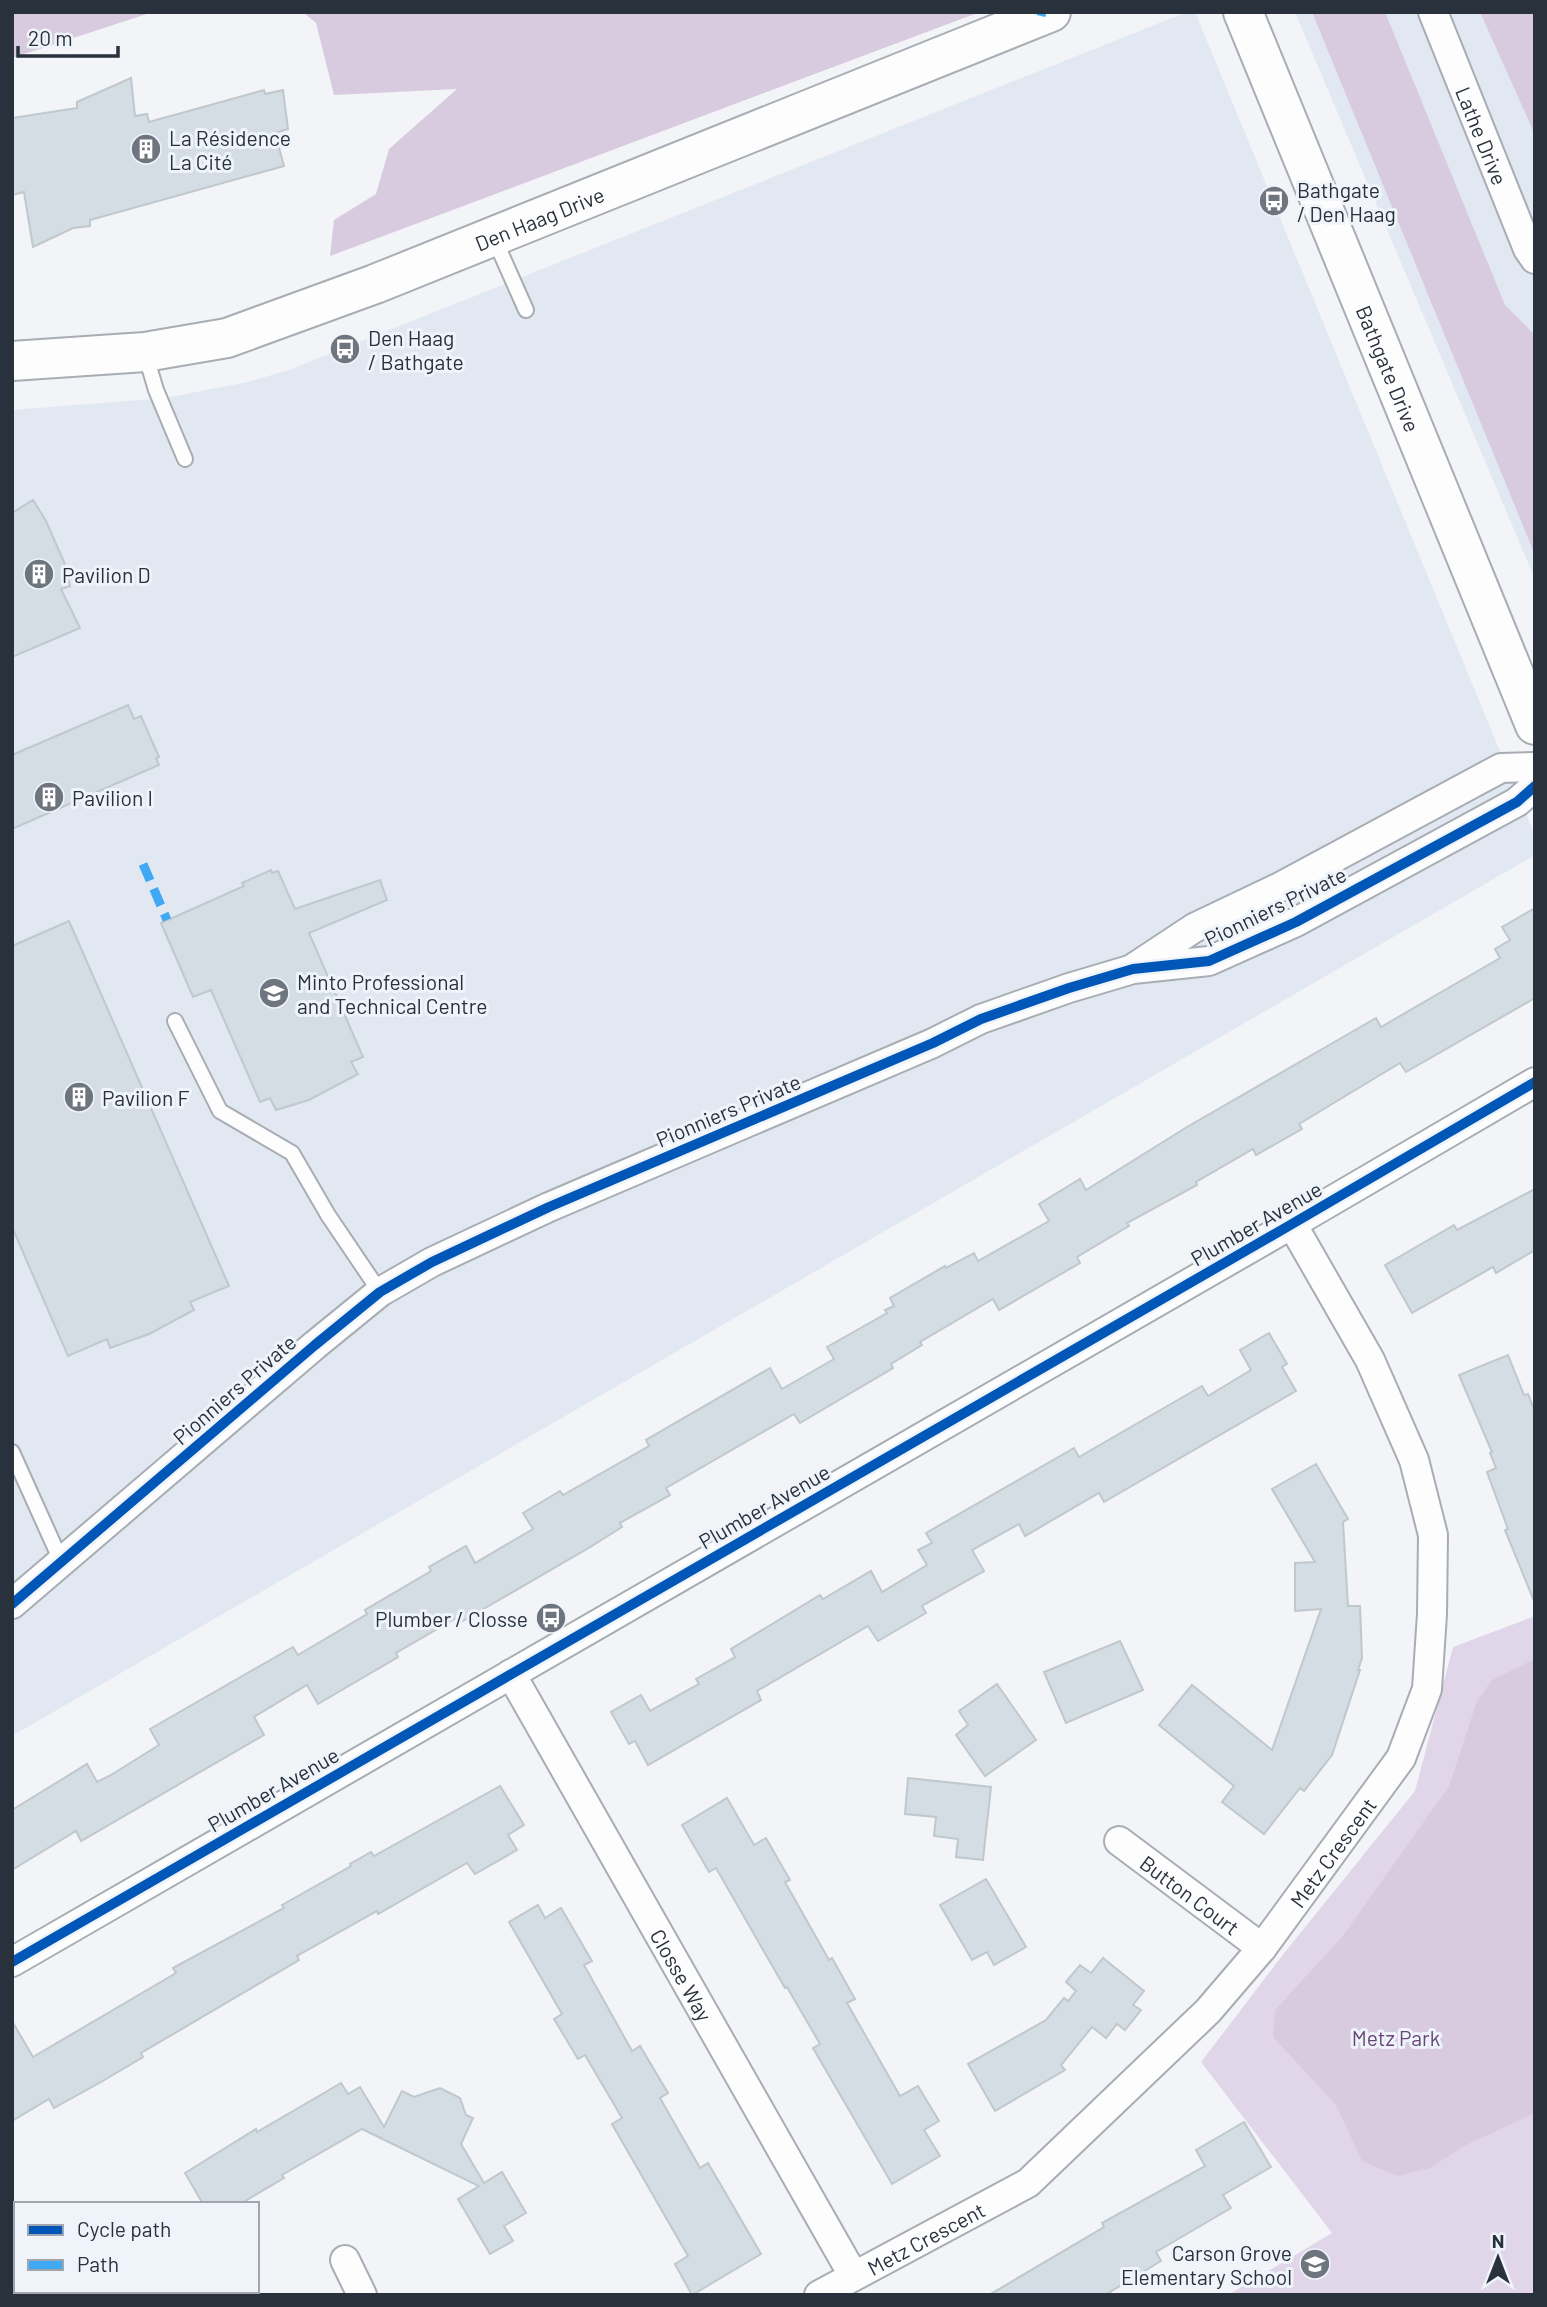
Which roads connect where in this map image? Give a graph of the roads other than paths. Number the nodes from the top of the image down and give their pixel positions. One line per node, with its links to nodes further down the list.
1 (1051, 12): 4 (street, Den Haag Drive)
2 (1243, 12): 10 (street, Bathgate Drive)
3 (1433, 12): 5 (street, Lathe Drive)
4 (493, 236): 6 (lane); 7 (street, Den Haag Drive)
5 (1535, 259)
6 (526, 310)
7 (145, 352): 8 (street, Den Haag Drive); 9 (lane)
8 (12, 361)
9 (185, 459)
10 (1535, 725)
11 (1535, 767): 13 (street, Pionniers Private)
12 (1535, 786): 13 (street, Pionniers Private)
13 (1133, 968): 17 (street, Pionniers Private)
14 (175, 1021): 17 (lane)
15 (1535, 1082): 16 (street, Plumber Avenue)
16 (1292, 1224): 21 (street, Plumber Avenue); 23 (street, Metz Crescent)
17 (380, 1292): 19 (street, Pionniers Private)
18 (12, 1452): 19 (lane)
19 (62, 1563): 20 (street, Pionniers Private)
20 (12, 1604)
21 (510, 1674): 24 (street, Plumber Avenue); 26 (street, Closse Way)
22 (1119, 1841): 23 (street, Button Court)
23 (1262, 1948): 26 (street, Metz Crescent)
24 (12, 1962)
25 (345, 2260): 27 (street)
26 (853, 2275): 28 (street, Metz Crescent)
27 (362, 2295)
28 (819, 2295)

